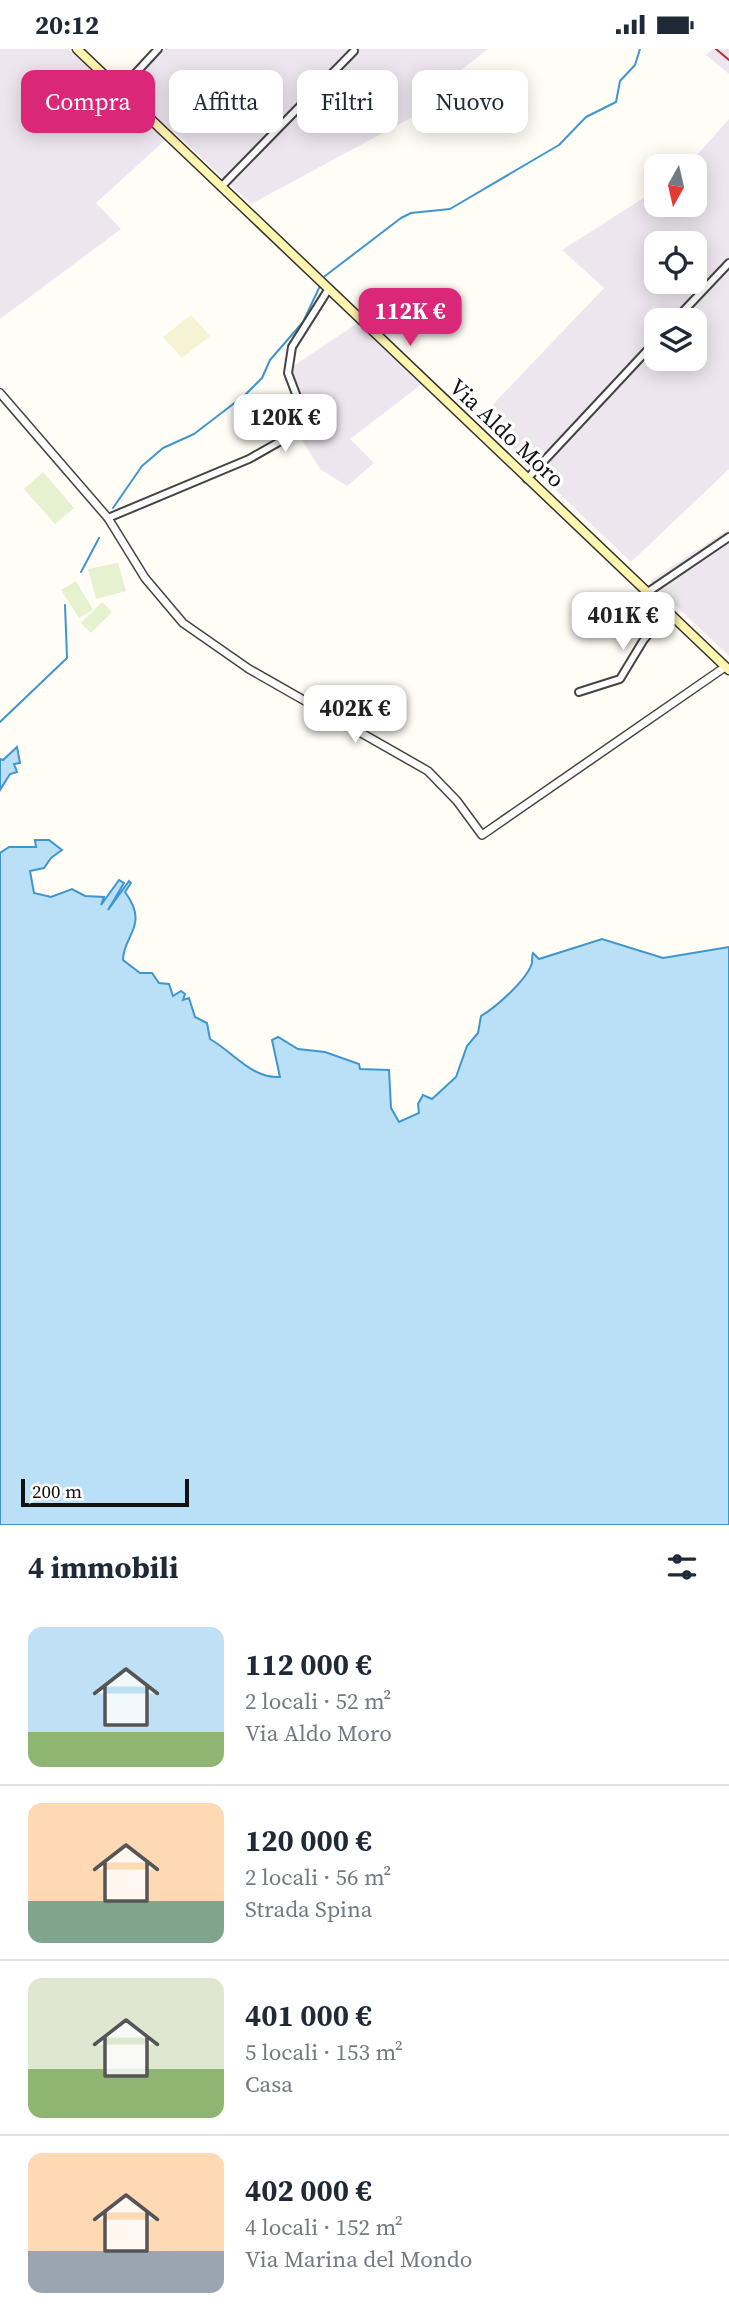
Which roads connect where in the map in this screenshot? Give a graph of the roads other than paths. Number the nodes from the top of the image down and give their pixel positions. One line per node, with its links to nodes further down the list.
1 (77, 49): 4 (main road, Via Aldo Moro)
2 (158, 49): 5 (street)
3 (354, 51): 7 (street)
4 (99, 70)
5 (139, 70)
6 (155, 124): 7 (main road, Via Aldo Moro)
7 (221, 187): 9 (main road, Via Aldo Moro)
8 (729, 263): 10 (street)
9 (328, 290): 13 (main road, Via Aldo Moro); 14 (street)
10 (686, 308)
11 (644, 354): 13 (street)
12 (0, 393): 14 (street)
13 (527, 479): 16 (main road, Via Aldo Moro)
14 (108, 518): 18 (street)
15 (729, 537): 16 (street)
16 (648, 592): 17 (main road, Via Aldo Moro)
17 (666, 612): 18 (main road, Via Aldo Moro); 19 (street)
18 (727, 668)
19 (579, 692)

